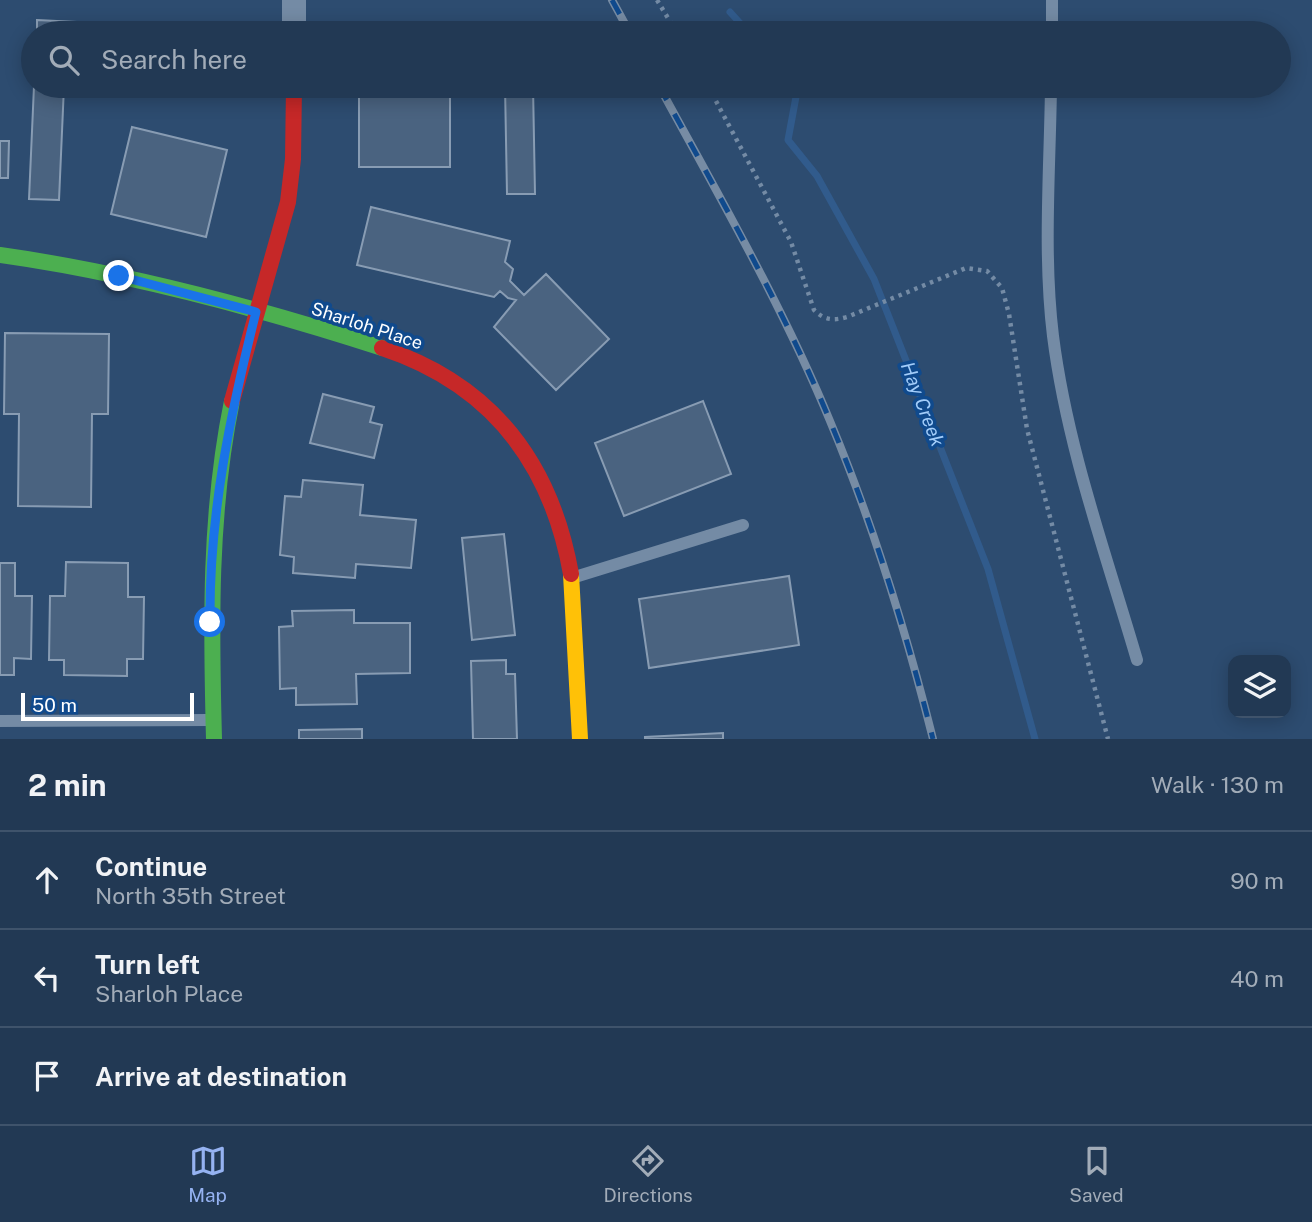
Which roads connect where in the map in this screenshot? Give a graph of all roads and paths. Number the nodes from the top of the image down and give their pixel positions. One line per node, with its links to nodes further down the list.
1 (294, 0): 4 (street)
2 (657, 0): 5 (path)
3 (1052, 0): 6 (lane)
4 (294, 21)
5 (670, 21)
6 (1052, 21)
7 (294, 98): 11 (street)
8 (714, 98): 19 (path)
9 (1051, 98): 14 (lane)
10 (0, 255): 11 (street, Sharloh Place)
11 (256, 312): 13 (street, Sharloh Place); 15 (street)
12 (743, 525): 13 (lane)
13 (572, 579): 18 (street, Sharloh Place)
14 (1137, 660)
15 (214, 720): 16 (lane); 17 (street)
16 (0, 721)
17 (214, 739)
18 (580, 739)
19 (1108, 739)

